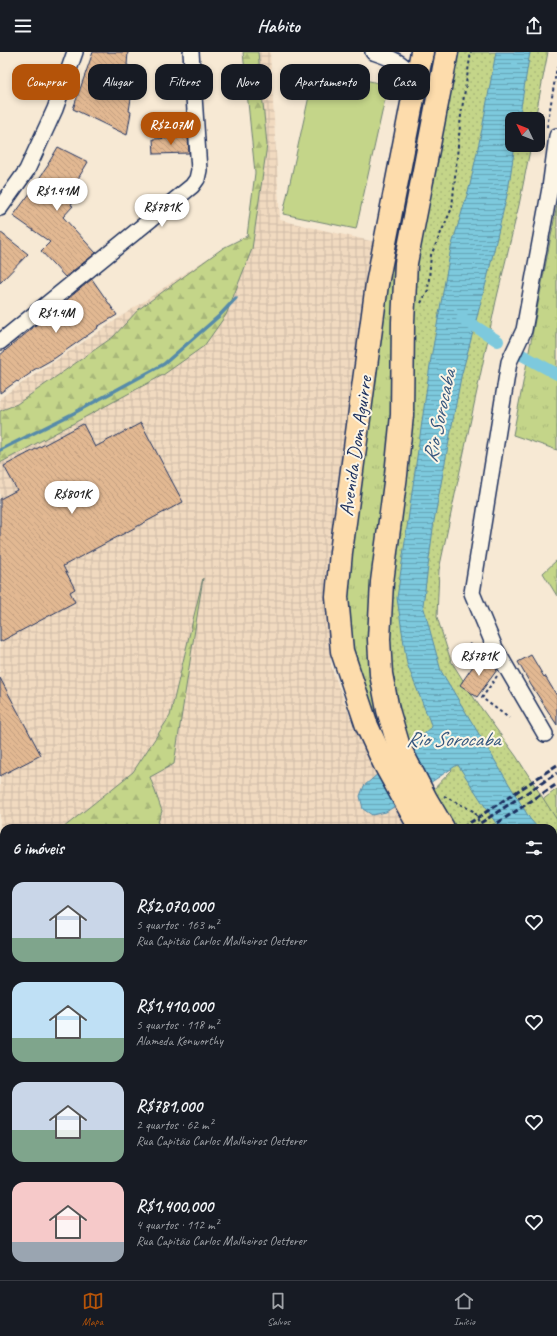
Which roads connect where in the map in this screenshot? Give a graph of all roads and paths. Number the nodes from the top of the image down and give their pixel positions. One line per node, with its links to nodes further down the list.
1 (75, 52): 11 (street)
2 (191, 52): 13 (street)
3 (373, 52): 7 (street)
4 (422, 52): 8 (highway, Avenida Dom Aguirre)
5 (448, 52): 19 (highway, Avenida Dom Aguirre)
6 (471, 52): 12 (path)
7 (403, 64)
8 (420, 64)
9 (413, 100): 19 (highway, Avenida Dom Aguirre)
10 (557, 136): 18 (street)
11 (0, 208)
12 (420, 305)
13 (0, 342)
14 (469, 644): 15 (path)
15 (486, 656)
16 (498, 674): 17 (path)
17 (510, 718)
18 (545, 734)
19 (424, 800): 20 (highway, Avenida Dom Aguirre); 21 (highway, Avenida Dom Aguirre); 22 (path)
20 (421, 824)
21 (440, 824)
22 (480, 824)

